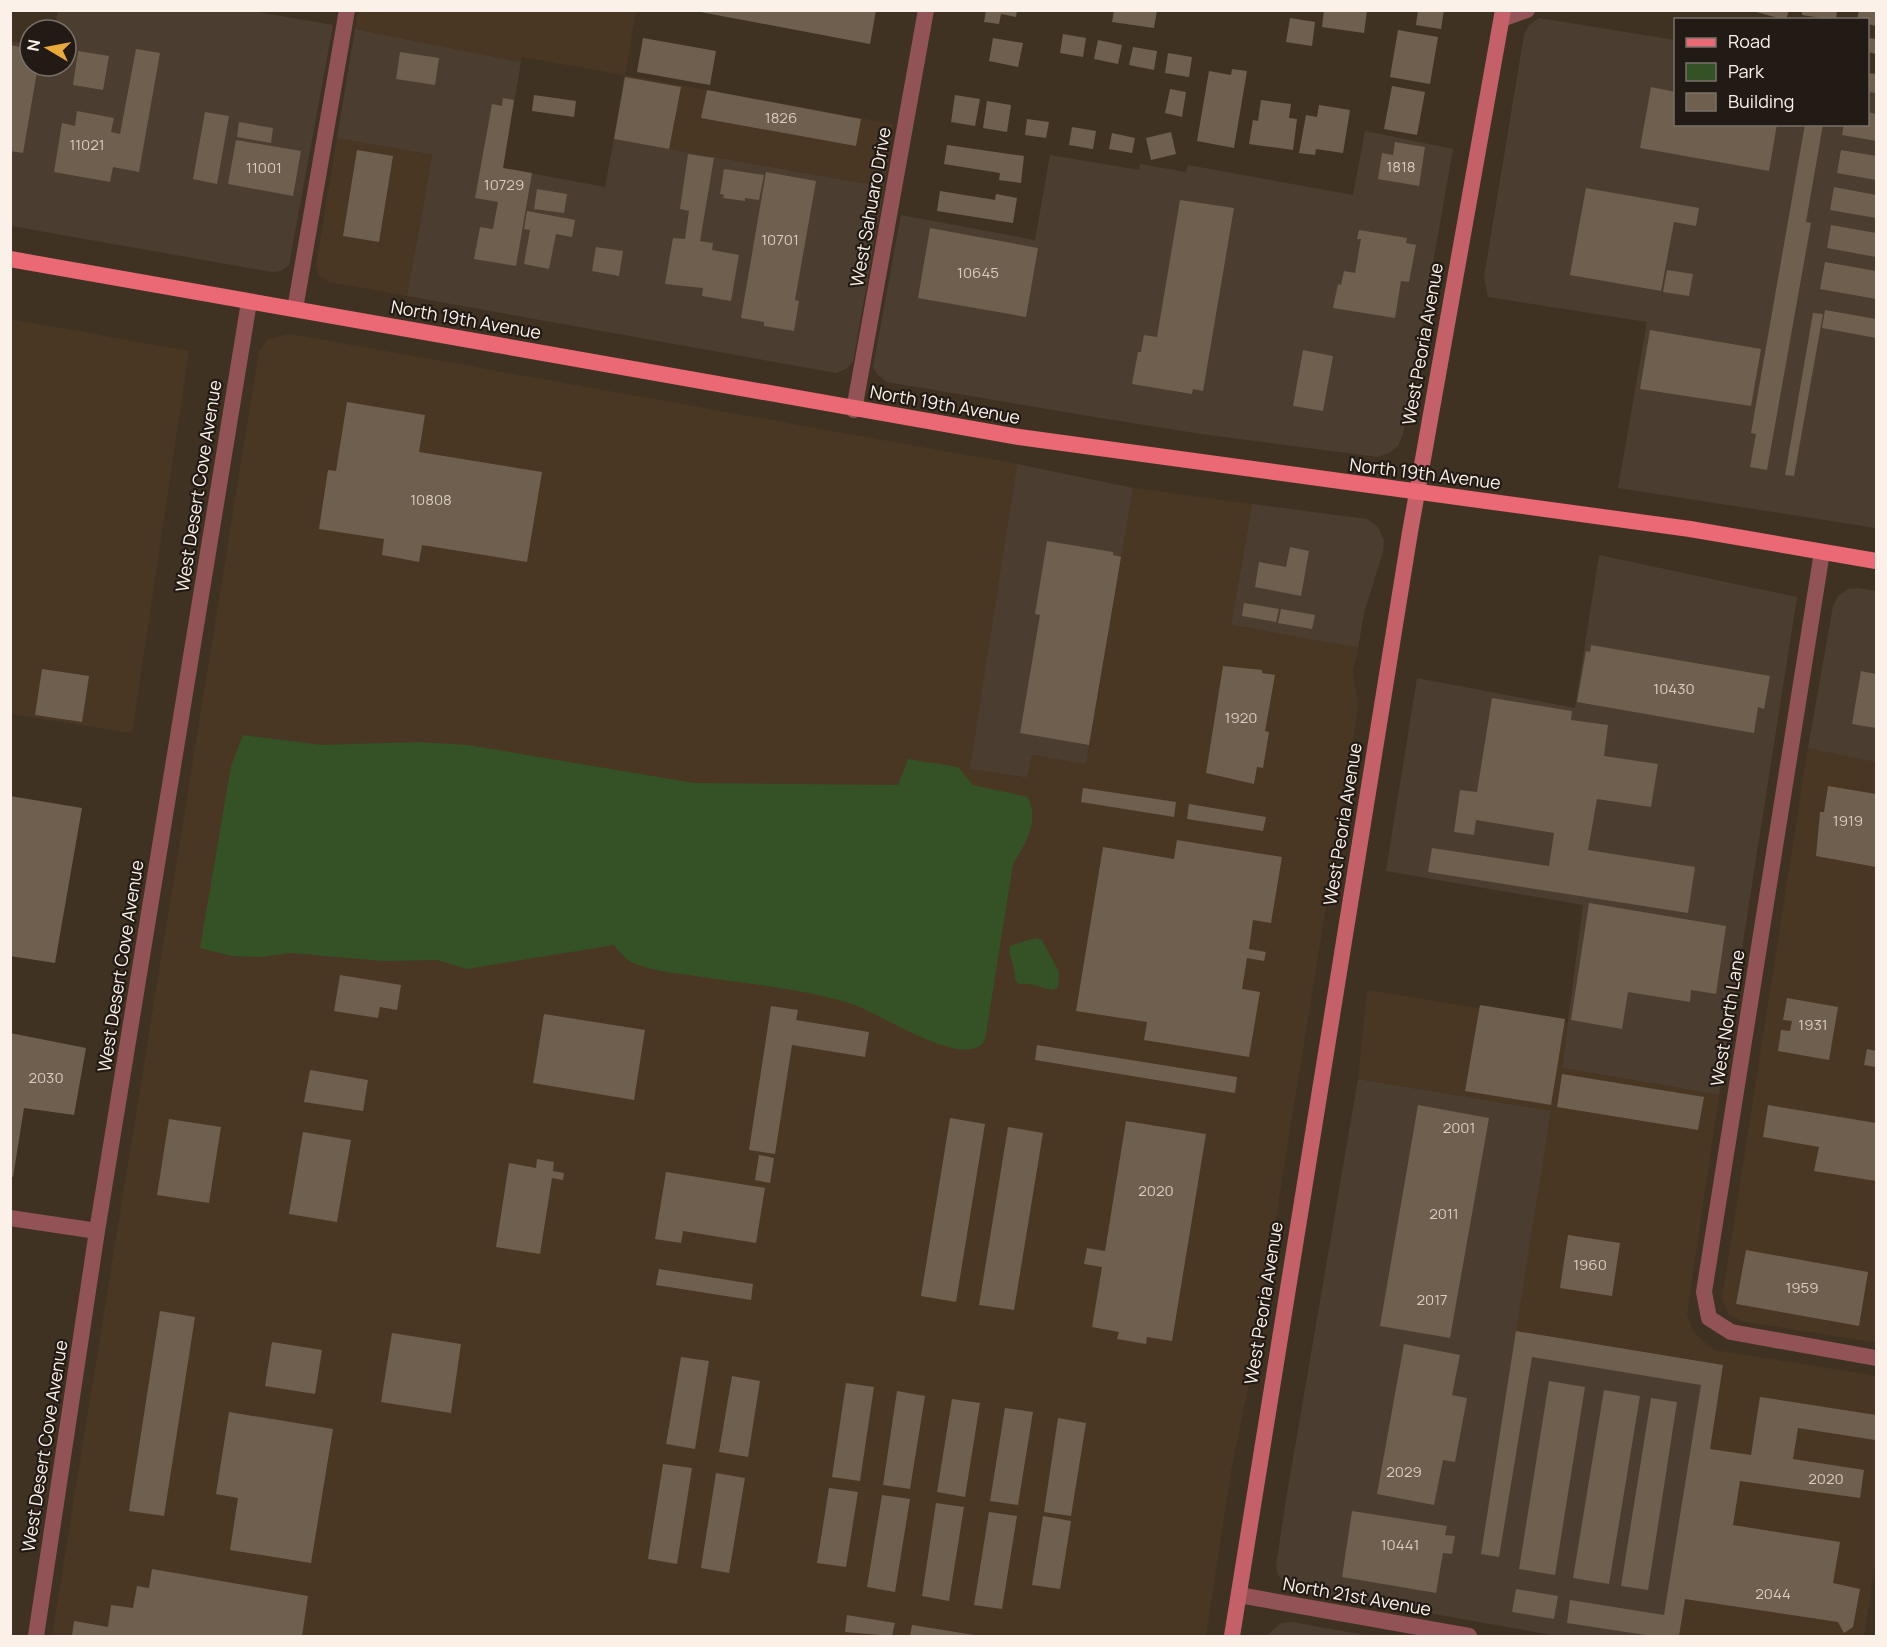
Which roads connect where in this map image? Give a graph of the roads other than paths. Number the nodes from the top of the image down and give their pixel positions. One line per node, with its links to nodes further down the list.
1 (347, 10): 7 (street)
2 (926, 10): 8 (street, West Sahuaro Drive)
3 (1527, 10): 4 (street, West Peoria Avenue)
4 (1502, 15): 9 (main road, West Peoria Avenue)
5 (10, 259): 6 (main road, North 19th Avenue)
6 (249, 302): 7 (main road, North 19th Avenue); 13 (street, West Desert Cove Avenue)
7 (295, 309): 8 (main road, North 19th Avenue)
8 (854, 410): 9 (main road, North 19th Avenue)
9 (1417, 492): 10 (main road, North 19th Avenue); 15 (main road, West Peoria Avenue)
10 (1822, 552): 11 (main road, North 19th Avenue); 14 (street, West North Lane)
11 (1876, 561)
12 (10, 1218): 13 (street)
13 (97, 1232): 16 (street, West Desert Cove Avenue)
14 (1876, 1358)
15 (1239, 1595): 17 (main road, West Peoria Avenue); 18 (street, North 21st Avenue)
16 (36, 1636)
17 (1232, 1636)
18 (1469, 1636)

